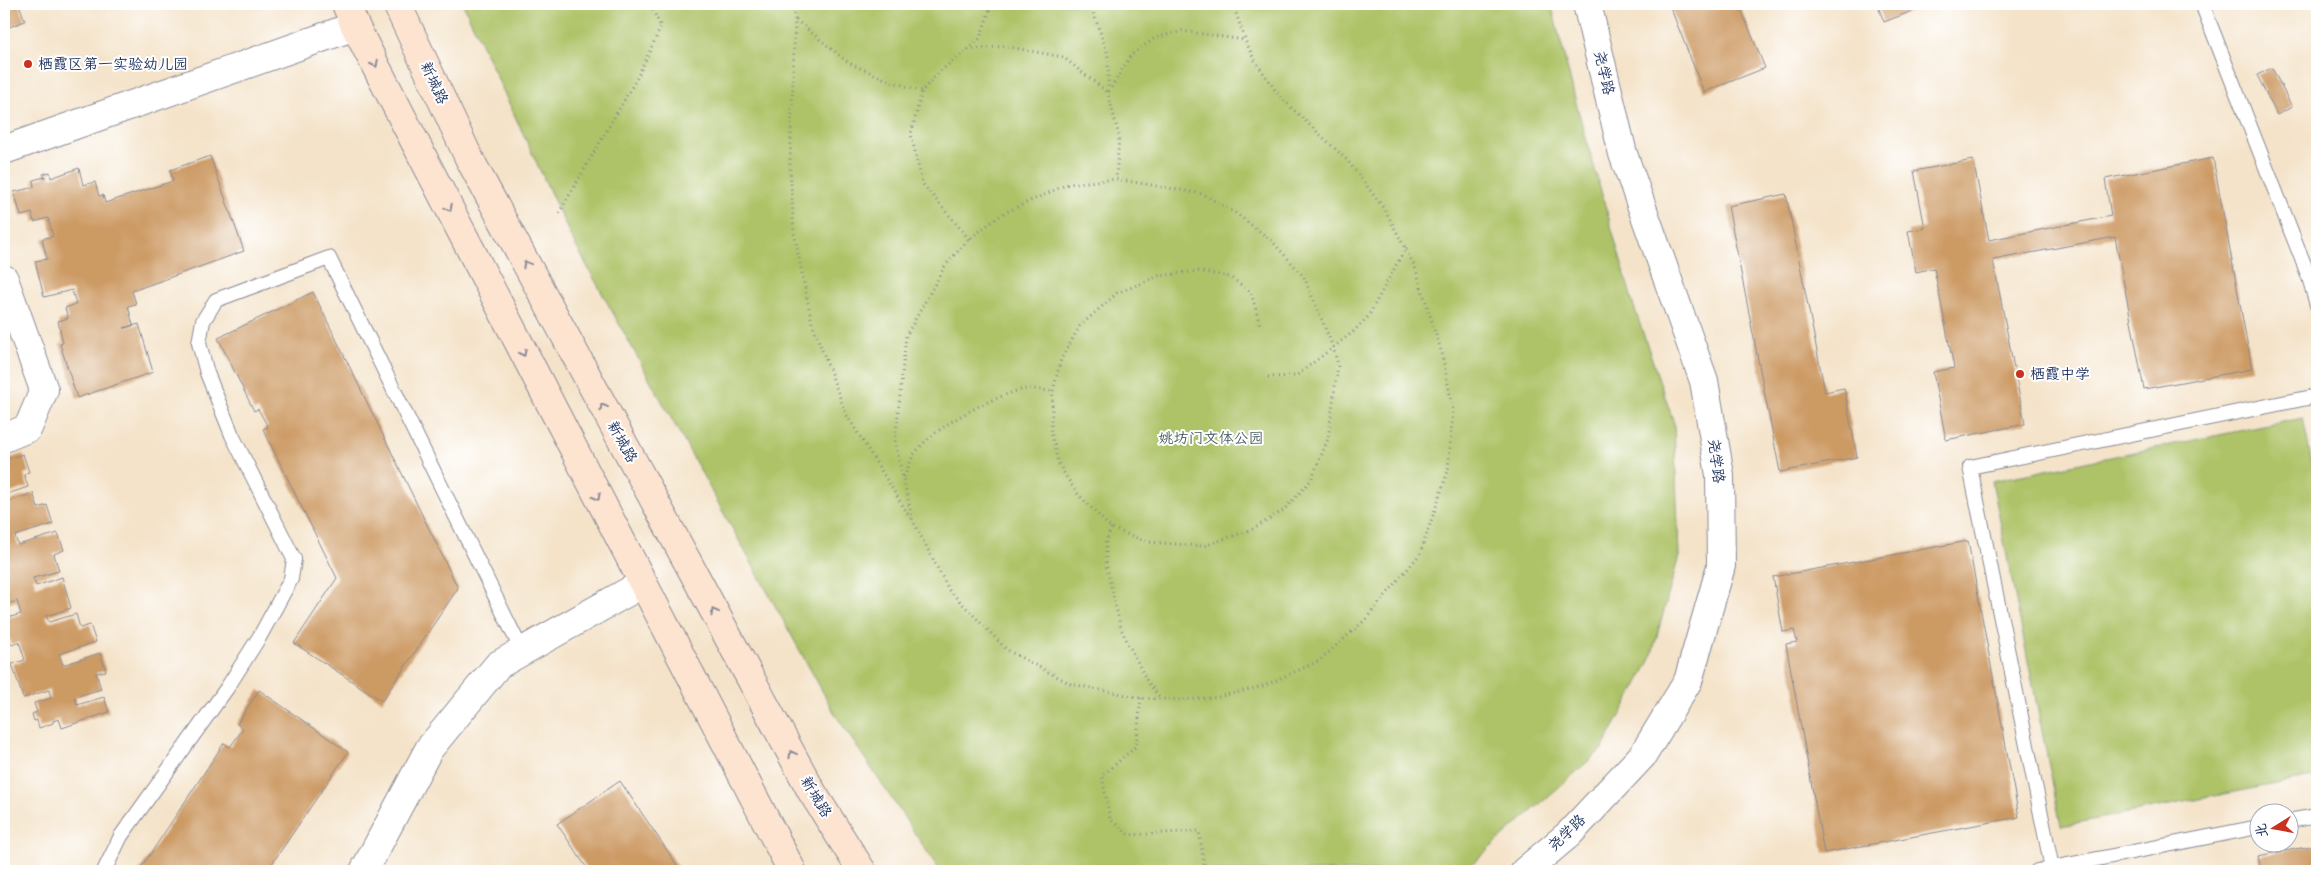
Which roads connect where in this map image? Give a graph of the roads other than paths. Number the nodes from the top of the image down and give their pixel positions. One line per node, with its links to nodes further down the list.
1 (397, 4): 19 (main road, 新城路, one-way to 1)
2 (1587, 4): 20 (street, 尧学路)
3 (2202, 4): 7 (lane)
4 (351, 15): 5 (street); 10 (main road, one-way to 10)
5 (4, 150)
6 (4, 279): 9 (street)
7 (2317, 305)
8 (2317, 396): 15 (lane)
9 (4, 438)
10 (642, 584): 11 (street); 18 (main road)
11 (522, 651): 16 (lane); 17 (street)
12 (2317, 816): 13 (lane)
13 (2298, 819)
14 (2248, 829): 15 (lane)
15 (2052, 868): 21 (lane)
16 (104, 871)
17 (364, 871)
18 (792, 871)
19 (862, 871)
20 (1525, 871)
21 (2037, 871)

